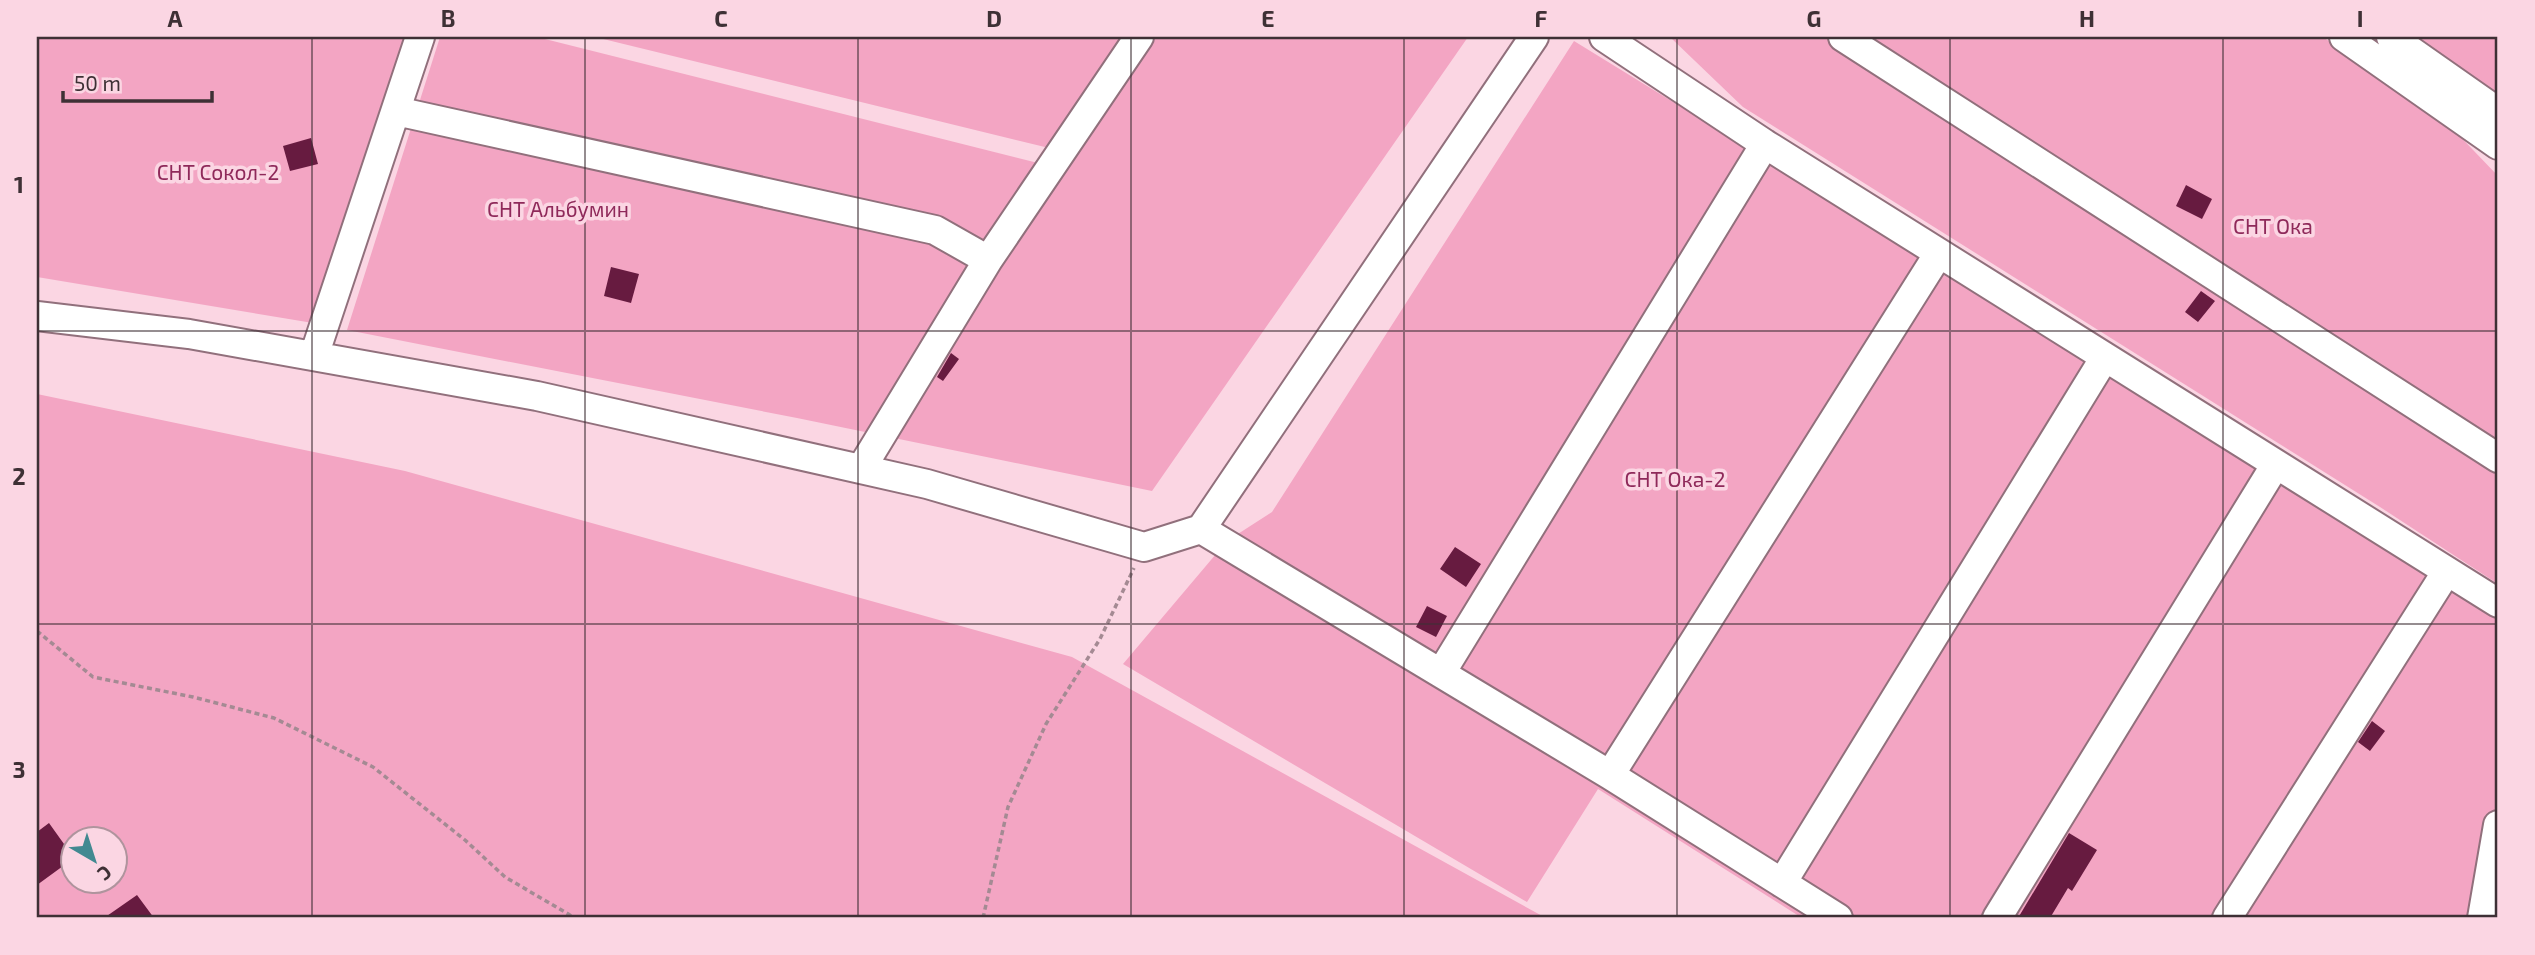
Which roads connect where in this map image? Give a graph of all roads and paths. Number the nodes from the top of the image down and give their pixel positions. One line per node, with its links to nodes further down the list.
1 (420, 37): 8 (street)
2 (1139, 37): 13 (street)
3 (1534, 37): 20 (street)
4 (1604, 37): 10 (street)
5 (1843, 37): 17 (street)
6 (2344, 37): 11 (street)
7 (2394, 38): 9 (street)
8 (396, 111): 13 (street); 15 (street)
9 (2498, 112)
10 (1765, 144): 12 (street); 25 (street)
11 (2498, 145)
12 (1939, 253): 16 (street); 26 (street)
13 (988, 260): 19 (street)
14 (37, 316): 15 (street)
15 (314, 356): 19 (street)
16 (2105, 357): 18 (street); 28 (street)
17 (2498, 458)
18 (2276, 464): 22 (street); 32 (street)
19 (861, 468): 21 (street)
20 (1201, 528): 21 (street); 25 (street)
21 (1144, 547): 30 (path)
22 (2447, 571): 23 (street); 33 (street)
23 (2498, 603)
24 (37, 631): 29 (path)
25 (1441, 673): 26 (street)
26 (1610, 775): 28 (street)
27 (2498, 825): 34 (street)
28 (1782, 883): 31 (street)
29 (575, 918)
30 (983, 918)
31 (1838, 918)
32 (1997, 918)
33 (2227, 918)
34 (2482, 918)

